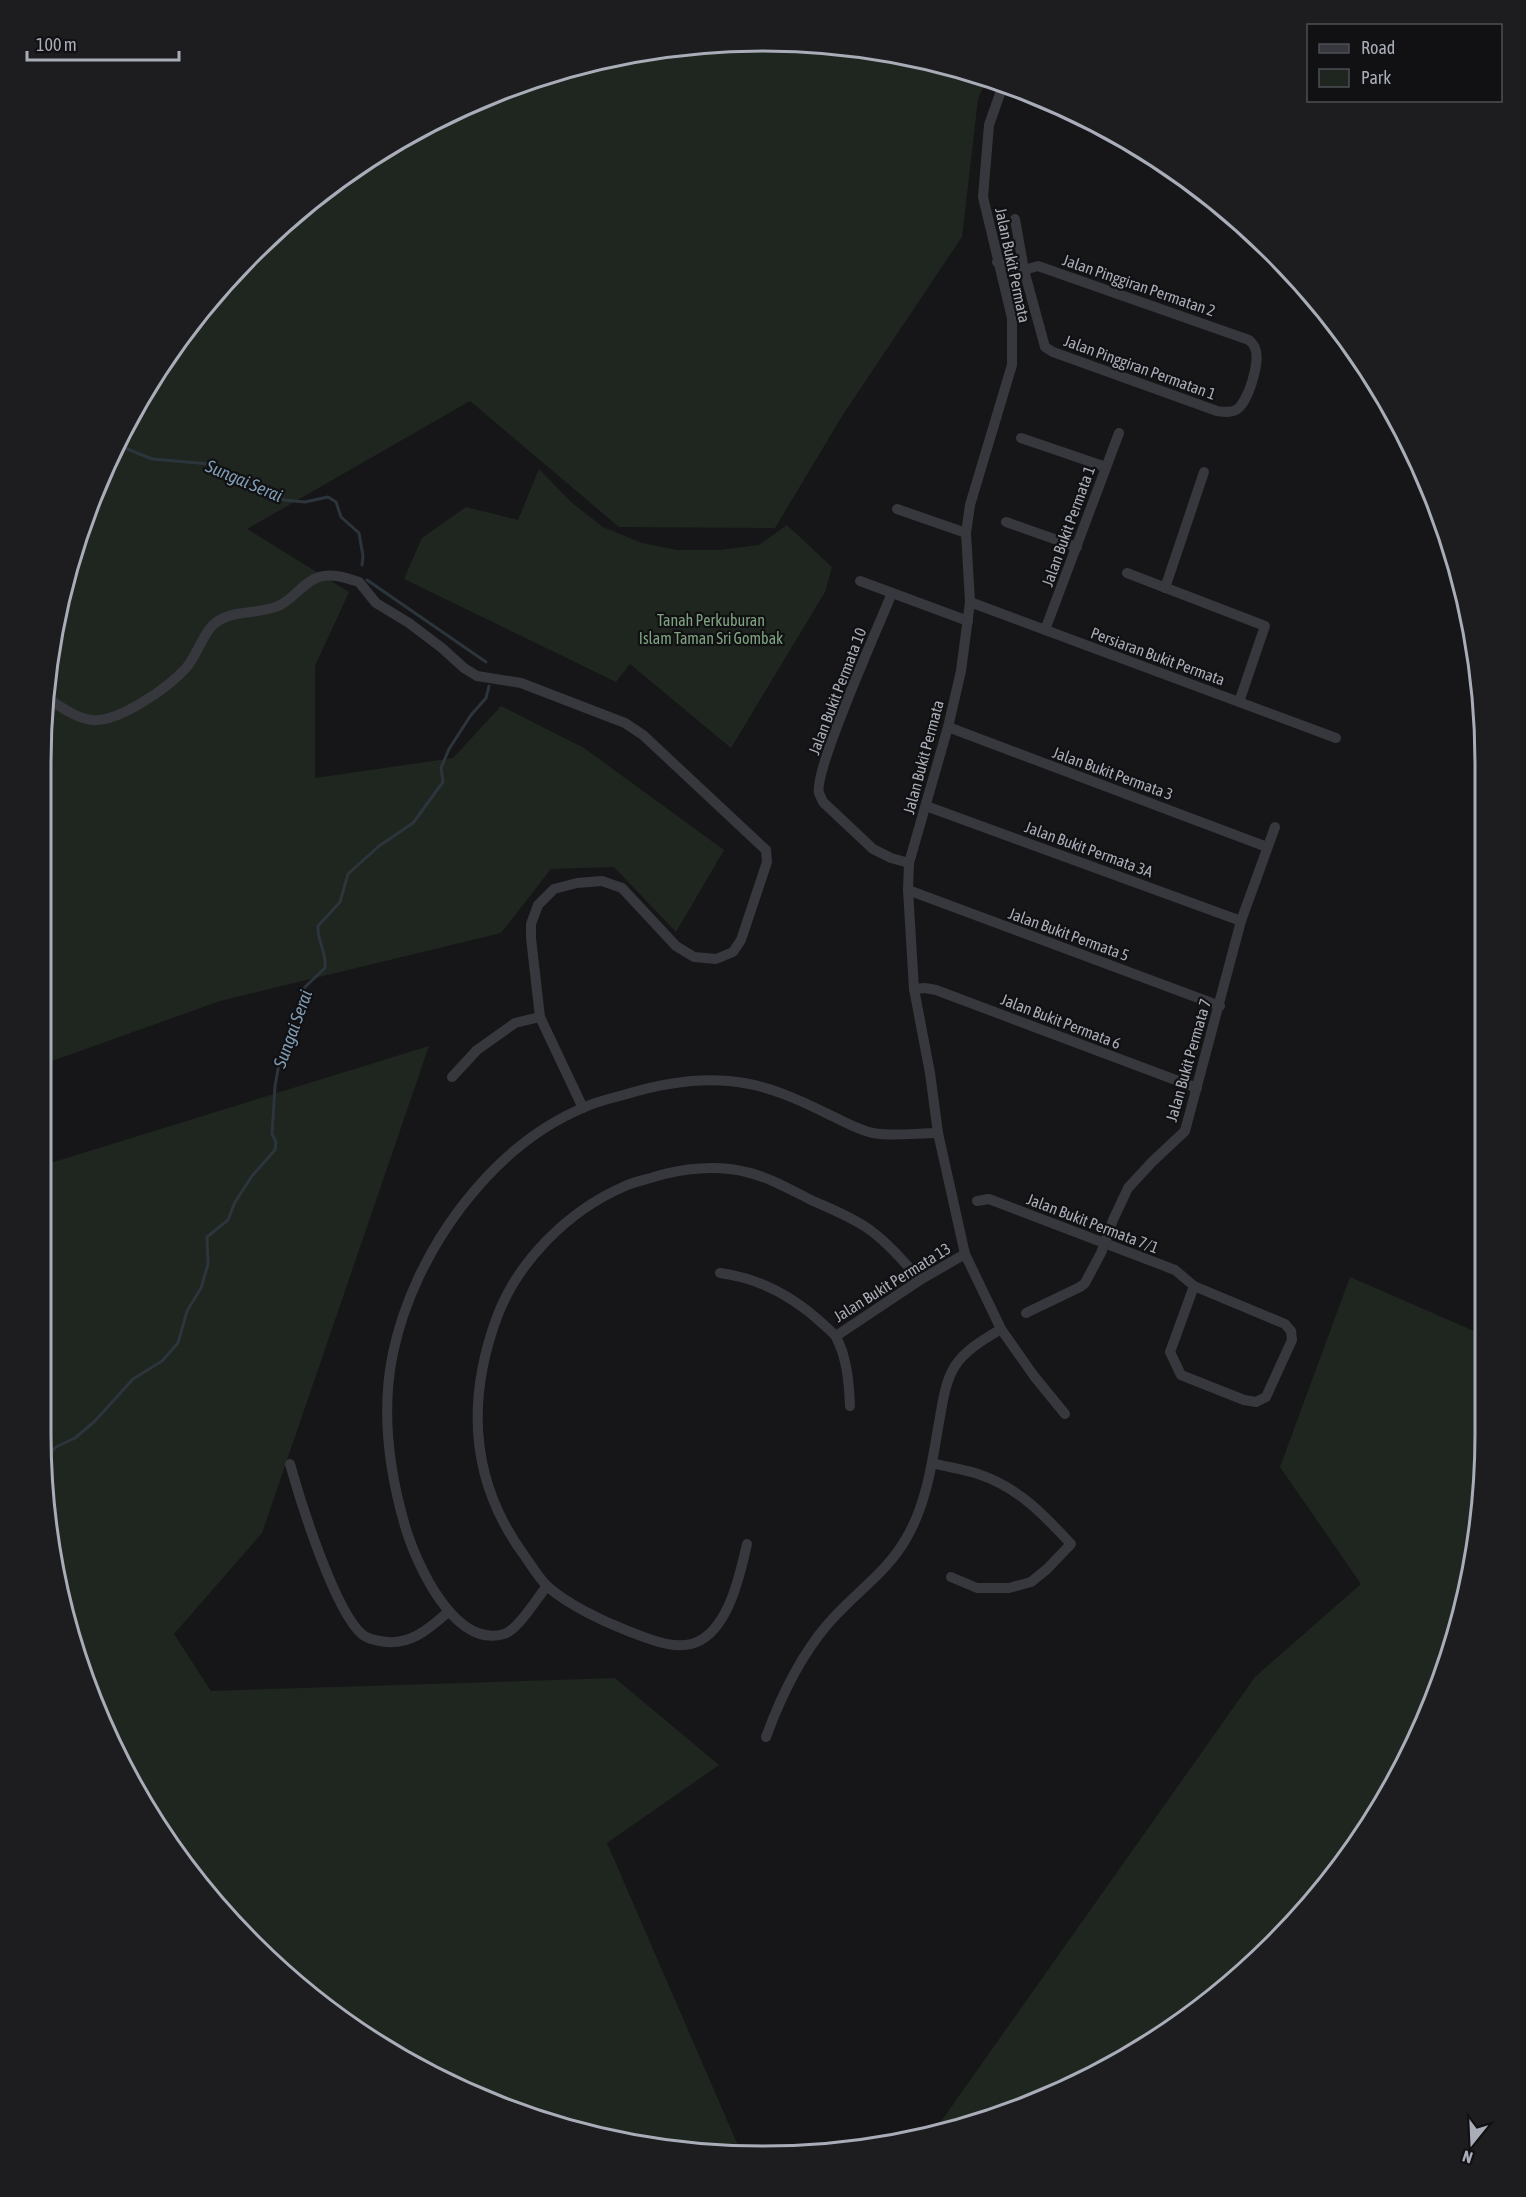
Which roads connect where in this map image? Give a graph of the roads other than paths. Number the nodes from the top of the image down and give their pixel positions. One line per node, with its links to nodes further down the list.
1 (1001, 92): 3 (street, Jalan Bukit Permata)
2 (1015, 219): 4 (street)
3 (997, 262): 4 (street, Jalan Pinggiran Permatan 2); 12 (street, Jalan Bukit Permata)
4 (1024, 270): 5 (street, Jalan Pinggiran Permatan 1); 5 (street, Jalan Pinggiran Permatan 2)
5 (1234, 411)
6 (1119, 434): 8 (street, Jalan Bukit Permata 1)
7 (1021, 438): 8 (street)
8 (1106, 467): 13 (street, Jalan Bukit Permata 1)
9 (1204, 472): 16 (street)
10 (897, 509): 12 (street)
11 (1006, 522): 13 (street)
12 (966, 533): 18 (street, Jalan Bukit Permata)
13 (1077, 547): 20 (street, Jalan Bukit Permata 1)
14 (1127, 573): 16 (street)
15 (860, 581): 17 (street)
16 (1165, 588): 21 (street)
17 (892, 593): 19 (street); 28 (street, Jalan Bukit Permata 10)
18 (970, 602): 19 (street, Jalan Bukit Permata); 20 (street, Persiaran Bukit Permata)
19 (968, 621): 23 (street, Jalan Bukit Permata)
20 (1045, 630): 21 (street, Persiaran Bukit Permata)
21 (1239, 702): 24 (street, Persiaran Bukit Permata)
22 (54, 703): 33 (street)
23 (948, 728): 25 (street, Jalan Bukit Permata); 27 (street, Jalan Bukit Permata 3)
24 (1336, 738)
25 (926, 806): 28 (street, Jalan Bukit Permata); 30 (street, Jalan Bukit Permata 3A)
26 (1275, 827): 27 (street, Jalan Bukit Permata 7)
27 (1267, 847): 30 (street, Jalan Bukit Permata 7)
28 (909, 863): 29 (street, Jalan Bukit Permata)
29 (908, 890): 31 (street, Jalan Bukit Permata); 32 (street, Jalan Bukit Permata 5)
30 (1241, 921): 32 (street, Jalan Bukit Permata 7)
31 (914, 989): 35 (street, Jalan Bukit Permata 6); 37 (street, Jalan Bukit Permata)
32 (1220, 1006): 35 (street, Jalan Bukit Permata 7)
33 (540, 1017): 34 (street); 36 (street)
34 (452, 1077)
35 (1197, 1088): 39 (street, Jalan Bukit Permata 7)
36 (584, 1107): 37 (street); 54 (street)
37 (938, 1133): 40 (street, Jalan Bukit Permata)
38 (977, 1201): 39 (street, Jalan Bukit Permata 7/1)
39 (1105, 1243): 43 (street, Jalan Bukit Permata 7/1); 44 (street, Jalan Bukit Permata 7)
40 (965, 1254): 42 (street, Jalan Bukit Permata 13); 45 (street, Jalan Bukit Permata)
41 (720, 1273): 46 (street)
42 (920, 1280): 46 (street, Jalan Bukit Permata 13); 53 (street)
43 (1194, 1286): 43 (street, Jalan Bukit Permata 7/1)
44 (1026, 1313)
45 (1001, 1329): 48 (street, Jalan Bukit Permata); 49 (street)
46 (836, 1336): 47 (street)
47 (850, 1406)
48 (1065, 1414)
49 (932, 1463): 52 (street); 55 (street)
50 (290, 1464): 54 (street)
51 (747, 1544): 53 (street)
52 (951, 1577)
53 (547, 1586): 54 (street)
54 (448, 1612)
55 (766, 1737)

